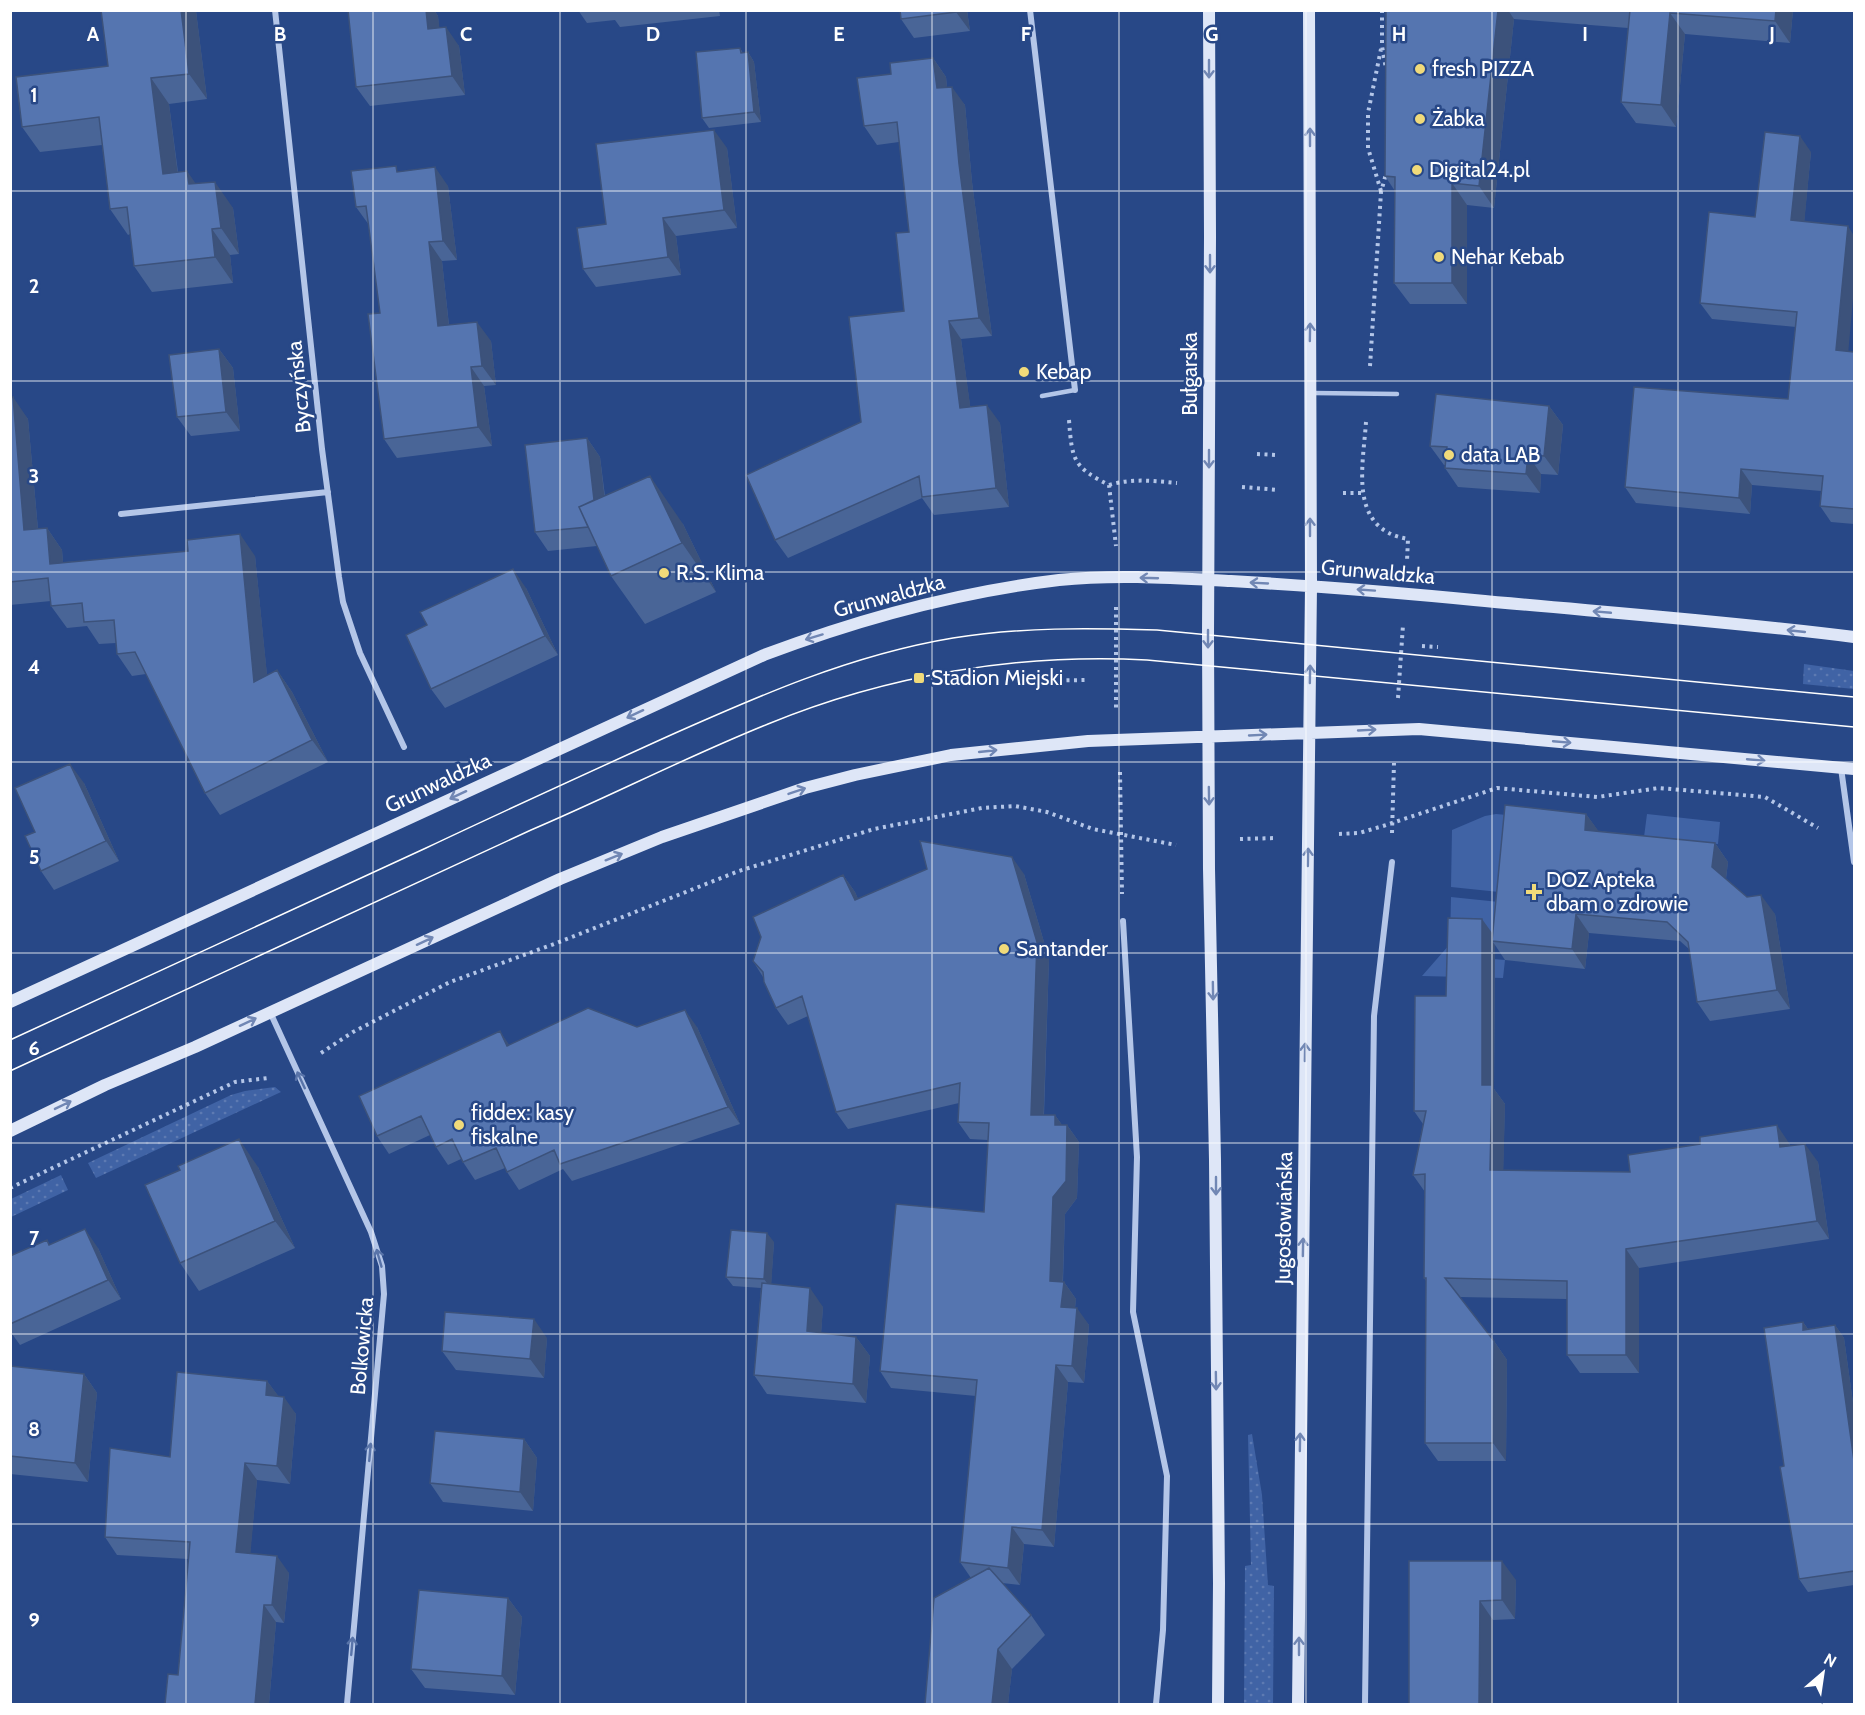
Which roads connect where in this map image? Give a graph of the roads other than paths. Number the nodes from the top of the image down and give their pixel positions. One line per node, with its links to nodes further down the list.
1 (275, 10): 9 (street, Byczyńska)
2 (1030, 10): 5 (street)
3 (1209, 10): 11 (street, Bułgarska, one-way to 11)
4 (1309, 10): 6 (street, one-way to 4)
5 (1075, 390): 8 (lane)
6 (1311, 393): 7 (lane); 12 (street, one-way to 6)
7 (1397, 394)
8 (1042, 396)
9 (328, 492): 10 (street); 16 (street, Byczyńska)
10 (121, 514)
11 (1208, 580): 12 (street, Grunwaldzka, one-way to 11); 15 (street, Bułgarska, one-way to 15); 22 (street, Grunwaldzka, one-way to 22)
12 (1311, 586): 13 (street, Grunwaldzka, one-way to 12); 14 (street, one-way to 12)
13 (1854, 637)
14 (1309, 733): 15 (street, one-way to 14); 17 (street, one-way to 17); 28 (street, Jugosłowiańska, one-way to 14)
15 (1208, 738): 23 (street, one-way to 15); 27 (street, one-way to 27)
16 (404, 747)
17 (1841, 767): 18 (street); 20 (street)
18 (1854, 769)
19 (1392, 862): 29 (street)
20 (1854, 862)
21 (1123, 921): 26 (street)
22 (10, 1002)
23 (270, 1012): 24 (street, one-way to 23); 25 (street, Bolkowicka, one-way to 23)
24 (10, 1131)
25 (347, 1704)
26 (1156, 1704)
27 (1218, 1704)
28 (1298, 1704)
29 (1365, 1704)

